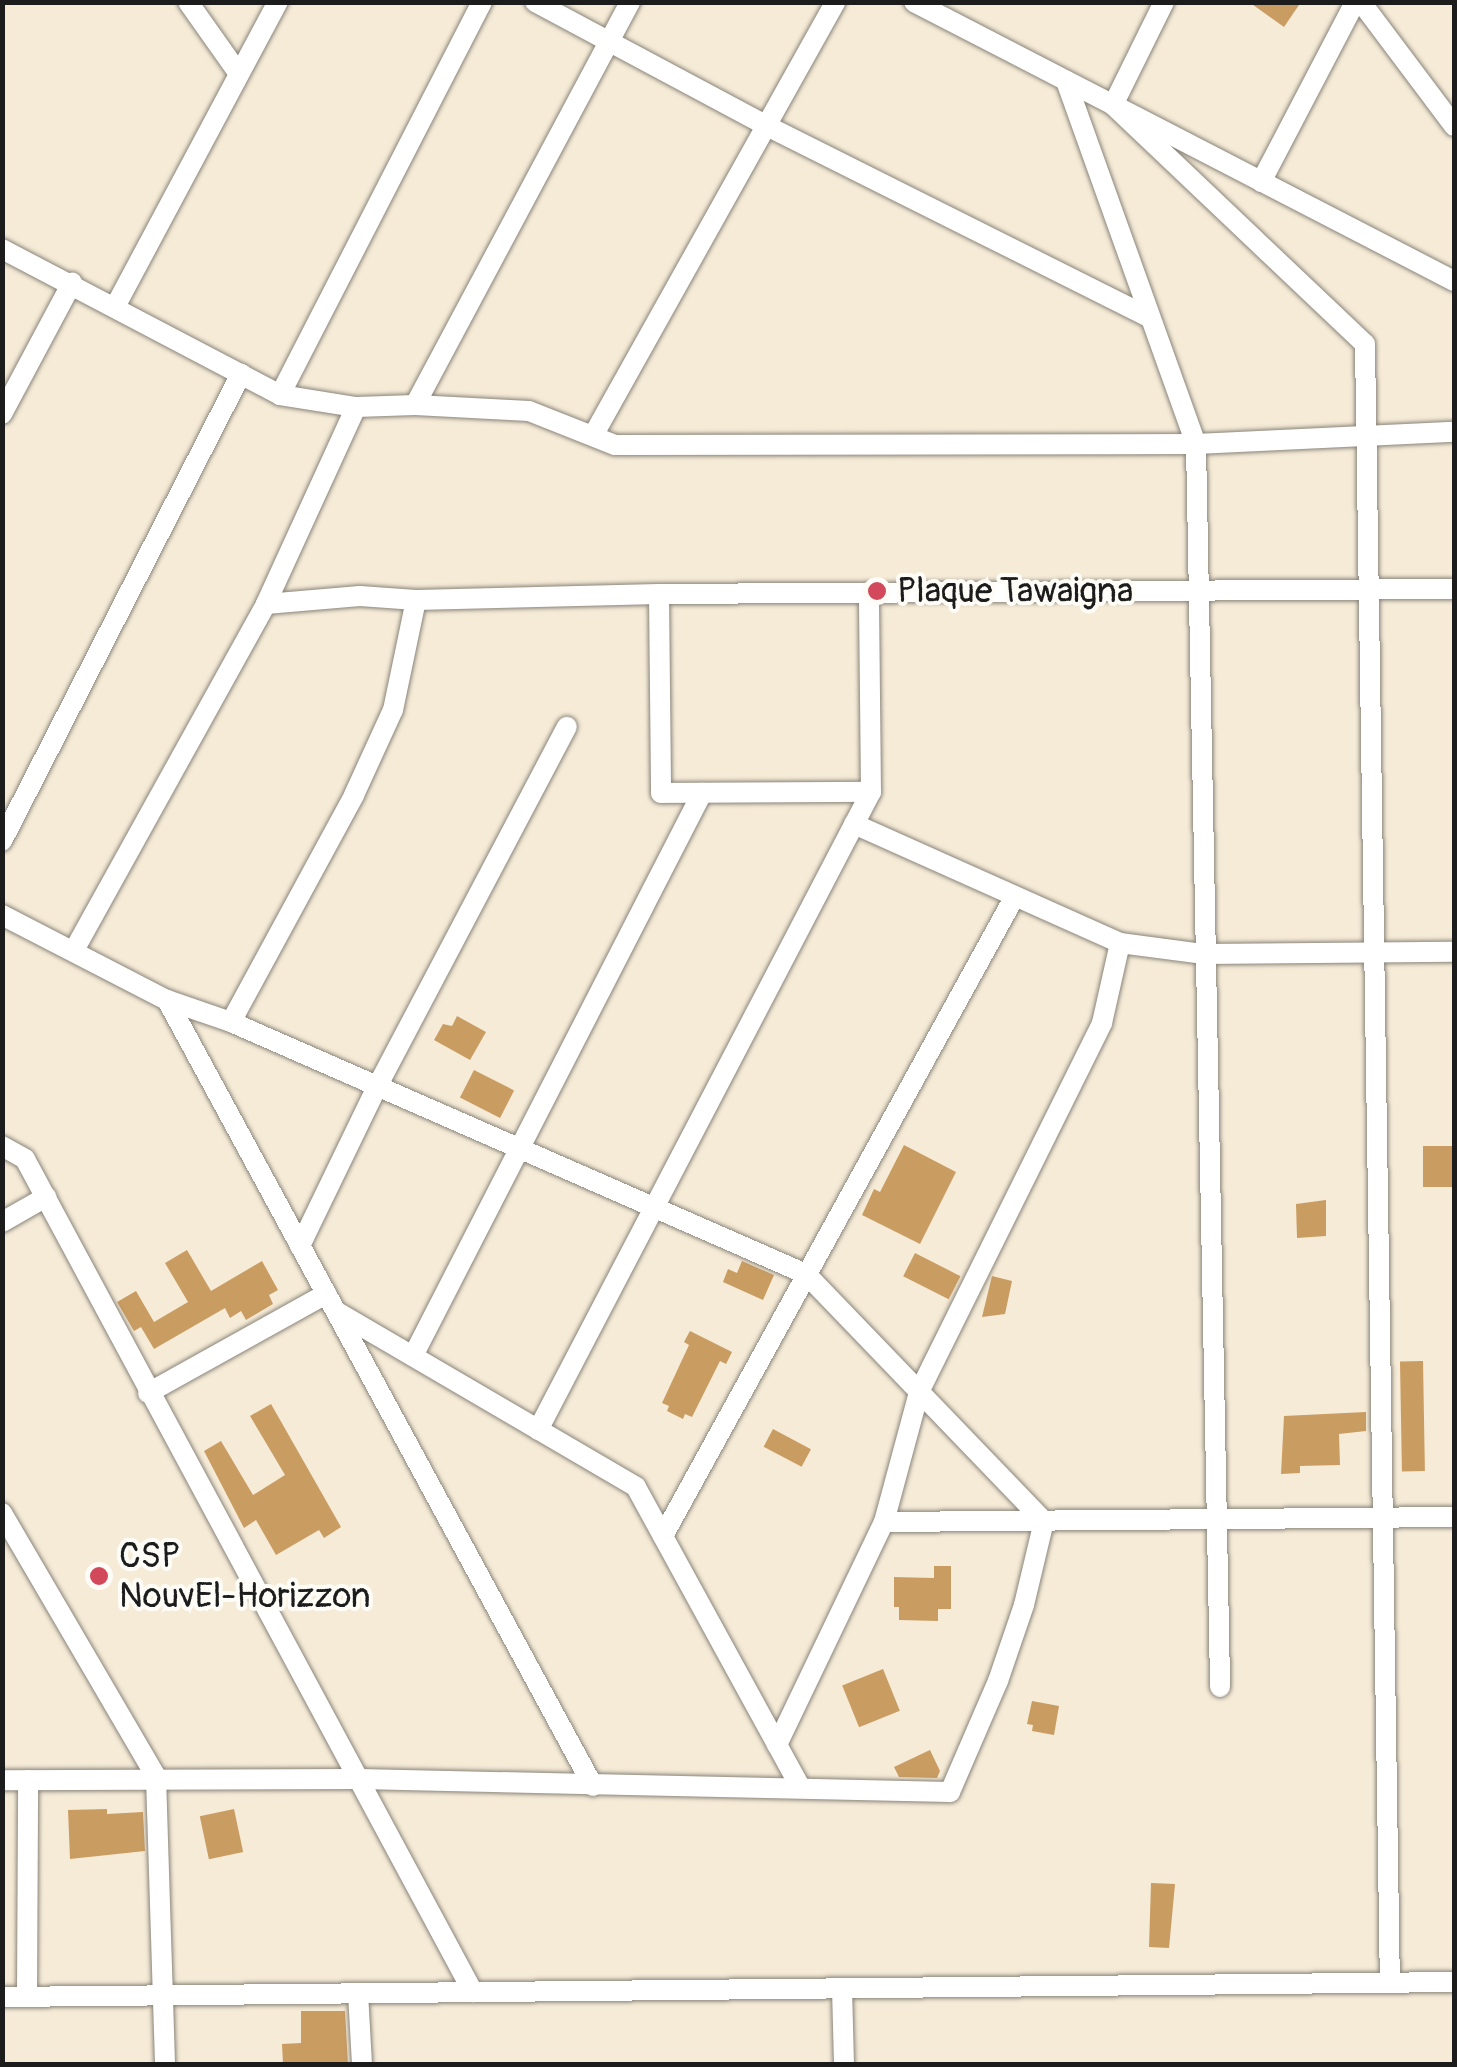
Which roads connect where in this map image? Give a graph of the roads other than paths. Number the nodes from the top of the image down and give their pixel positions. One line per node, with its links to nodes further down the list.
1 (188, 2): 11 (street)
2 (278, 2): 11 (street)
3 (482, 2): 23 (street)
4 (535, 2): 10 (street)
5 (630, 2): 10 (street)
6 (835, 2): 14 (street)
7 (914, 2): 12 (street)
8 (1164, 2): 13 (street)
9 (1358, 2): 15 (street); 16 (street)
10 (610, 42): 14 (street); 24 (street)
11 (239, 74): 20 (street)
12 (1066, 81): 13 (street); 21 (street)
13 (1113, 105): 16 (street); 29 (street)
14 (767, 126): 21 (street); 28 (street)
15 (1454, 126)
16 (1261, 182): 18 (street)
17 (2, 248): 19 (street)
18 (1454, 282)
19 (72, 283): 20 (street); 26 (street)
20 (116, 305): 22 (street)
21 (1150, 318): 30 (street)
22 (241, 374): 23 (street); 42 (street)
23 (280, 395): 25 (street)
24 (415, 405): 25 (street); 28 (street)
25 (356, 407): 37 (street)
26 (2, 414)
27 (1454, 432): 29 (street)
28 (594, 434): 30 (street)
29 (1366, 434): 30 (street); 31 (street)
30 (1196, 444): 33 (street)
31 (1369, 589): 32 (street); 33 (street); 48 (street)
32 (1454, 589)
33 (1196, 590): 34 (street); 49 (street)
34 (869, 592): 35 (street); 39 (street)
35 (659, 594): 36 (street); 40 (street)
36 (416, 600): 37 (street); 51 (street)
37 (266, 604): 46 (street)
38 (567, 727): 52 (street)
39 (871, 792): 40 (street); 41 (street)
40 (702, 793): 54 (street)
41 (854, 824): 43 (street); 56 (street)
42 (2, 841)
43 (1015, 896): 45 (street); 59 (street)
44 (2, 915): 46 (street)
45 (1120, 943): 49 (street); 62 (street)
46 (74, 951): 50 (street)
47 (1454, 952): 48 (street)
48 (1374, 953): 49 (street); 66 (street)
49 (1204, 954): 68 (street)
50 (167, 1000): 51 (street); 58 (street)
51 (231, 1022): 52 (street)
52 (378, 1086): 54 (street); 58 (street)
53 (2, 1146): 55 (street)
54 (522, 1148): 56 (street); 61 (street)
55 (46, 1197): 57 (street); 63 (street)
56 (654, 1207): 59 (street); 64 (street)
57 (2, 1222)
58 (300, 1246): 60 (street)
59 (806, 1274): 62 (street); 71 (street)
60 (330, 1302): 61 (street); 63 (street); 78 (street)
61 (413, 1356): 64 (street)
62 (919, 1392): 69 (street); 70 (street)
63 (148, 1393): 75 (street)
64 (538, 1430): 71 (street)
65 (2, 1513): 74 (street)
66 (1383, 1518): 67 (street); 68 (street); 81 (street)
67 (1454, 1518)
68 (1216, 1520): 69 (street); 72 (street)
69 (1044, 1521): 70 (street); 79 (street)
70 (884, 1522): 73 (street)
71 (663, 1536): 73 (street)
72 (1220, 1687)
73 (778, 1745): 79 (street)
74 (156, 1777): 75 (street); 77 (street); 85 (street)
75 (359, 1779): 78 (street); 83 (street)
76 (2, 1780): 77 (street)
77 (28, 1780): 86 (street)
78 (593, 1786): 79 (street)
79 (800, 1787)
80 (1454, 1982): 81 (street)
81 (1390, 1983): 82 (street)
82 (842, 1988): 83 (street); 90 (street)
83 (473, 1992): 84 (street)
84 (358, 1993): 85 (street); 89 (street)
85 (164, 1995): 86 (street); 88 (street)
86 (27, 1996): 87 (street)
87 (2, 1997)
88 (165, 2064)
89 (362, 2064)
90 (844, 2064)

